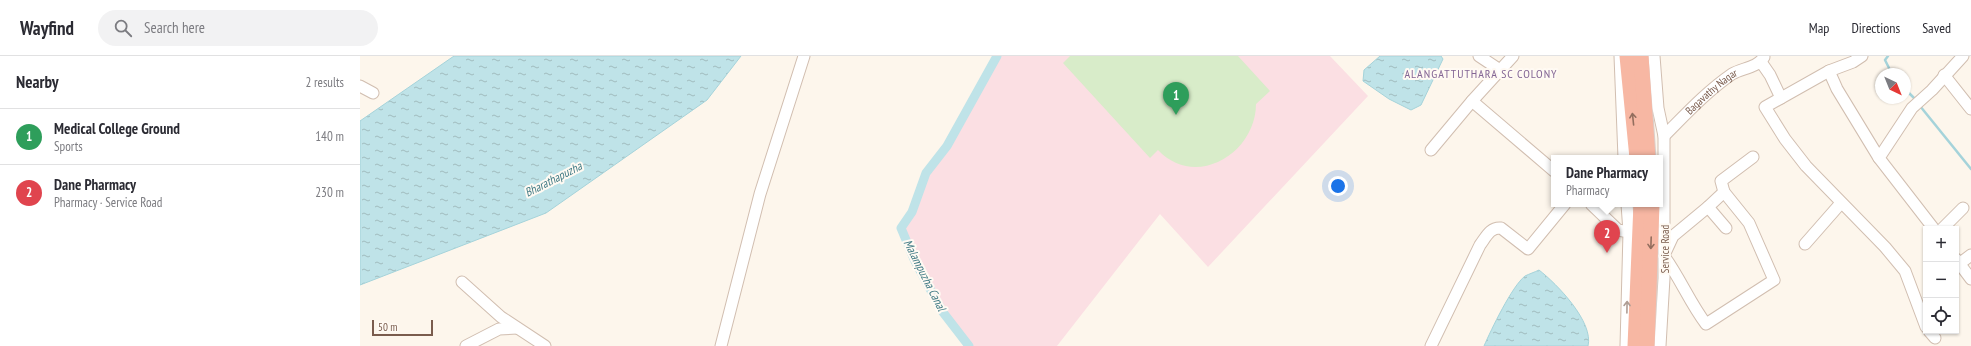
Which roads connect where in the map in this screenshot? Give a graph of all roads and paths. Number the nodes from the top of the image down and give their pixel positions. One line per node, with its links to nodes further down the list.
1 (804, 56): 53 (street)
2 (1479, 56): 11 (street)
3 (1513, 56): 11 (street)
4 (1620, 56): 23 (street)
5 (1627, 56): 24 (highway, one-way to 5)
6 (1641, 56): 14 (highway)
7 (1654, 56): 19 (street, Service Road)
8 (1862, 56): 12 (street)
9 (1963, 56): 13 (street)
10 (1763, 59): 17 (street); 21 (street, Bagavathy Nagar)
11 (1500, 70): 18 (street)
12 (1829, 70): 17 (street); 27 (street)
13 (1944, 75): 20 (street); 27 (street)
14 (1643, 84): 19 (street); 25 (highway)
15 (360, 86): 16 (street)
16 (372, 93)
17 (1781, 98): 30 (street)
18 (1472, 101): 22 (street); 28 (street)
19 (1658, 108): 21 (street, Service Road)
20 (1971, 110)
21 (1664, 136): 44 (street, Service Road)
22 (1431, 150)
23 (1624, 155)
24 (1637, 155)
25 (1648, 155)
26 (1753, 157): 29 (street)
27 (1879, 158): 38 (street)
28 (1551, 168)
29 (1724, 192): 36 (street); 44 (street)
30 (1841, 203): 42 (street); 49 (street)
31 (1563, 207): 54 (street)
32 (1594, 207): 41 (street)
33 (1627, 207): 41 (street)
34 (1641, 207): 56 (highway)
35 (1652, 207): 57 (highway, one-way to 57)
36 (1708, 207): 40 (street); 44 (street)
37 (1963, 208): 39 (street)
38 (1932, 226)
39 (1945, 226)
40 (1726, 228)
41 (1629, 232): 55 (street, one-way to 41)
42 (1805, 244)
43 (1971, 255): 45 (street)
44 (1664, 256): 58 (street, Service Road)
45 (1959, 261)
46 (1959, 262): 47 (street)
47 (1971, 279)
48 (462, 282): 50 (street)
49 (1923, 319)
50 (517, 328): 51 (street); 52 (street)
51 (466, 346)
52 (545, 346)
53 (721, 346)
54 (1431, 346)
55 (1626, 346)
56 (1635, 346)
57 (1647, 346)
58 (1660, 346)

